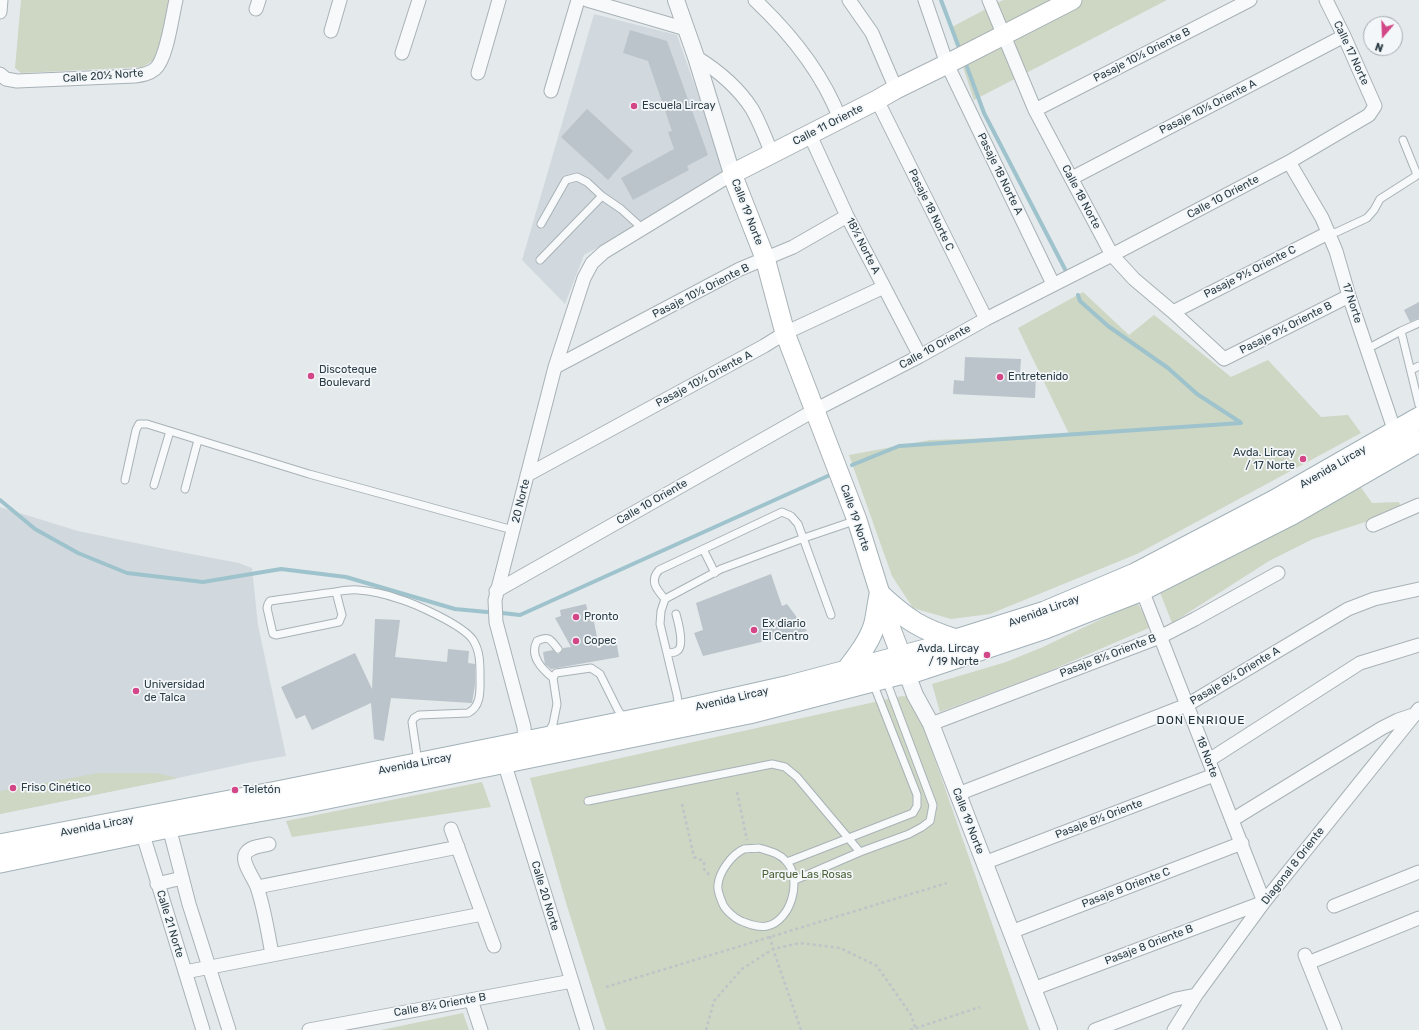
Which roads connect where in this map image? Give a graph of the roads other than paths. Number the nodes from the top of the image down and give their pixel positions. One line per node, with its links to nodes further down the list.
1 (1, 0): 16 (street)
2 (176, 0): 25 (street, Calle 20½ Norte)
3 (340, 0): 18 (street)
4 (419, 0): 21 (street)
5 (499, 0): 24 (street)
6 (578, 0): 27 (street)
7 (587, 0): 17 (street)
8 (676, 0): 17 (street, Calle 19 Norte)
9 (755, 0): 31 (street)
10 (848, 0): 26 (street)
11 (925, 0): 23 (street, Pasaje 18 Norte A)
12 (989, 0): 19 (street, Calle 18 Norte)
13 (1072, 0): 19 (main road, Calle 11 Oriente)
14 (1250, 0): 30 (street, Pasaje 10½ Oriente B)
15 (1326, 0): 20 (street, Calle 17 Norte)
16 (0, 12)
17 (686, 29): 22 (street, Calle 19 Norte)
18 (332, 31)
19 (1004, 35): 23 (main road, Calle 11 Oriente); 30 (street, Calle 18 Norte)
20 (1344, 36): 29 (street, Calle 17 Norte); 37 (street, Pasaje 10½ Oriente A)
21 (402, 53)
22 (696, 57): 34 (street); 36 (street, Calle 19 Norte)
23 (947, 64): 26 (main road, Calle 11 Oriente); 48 (street, Pasaje 18 Norte A)
24 (478, 73)
25 (1, 77)
26 (896, 89): 28 (main road, Calle 11 Oriente)
27 (551, 91)
28 (877, 100): 31 (main road, Calle 11 Oriente); 52 (street, Pasaje 18 Norte C)
29 (1375, 106): 35 (street, Calle 10 Oriente)
30 (1035, 110): 37 (street, Calle 18 Norte)
31 (840, 119): 32 (main road, Calle 11 Oriente)
32 (810, 135): 34 (main road, Calle 11 Oriente); 40 (street, 18½ Norte A)
33 (1403, 140): 38 (lane)
34 (772, 154): 36 (main road, Calle 11 Oriente)
35 (1289, 162): 43 (street, 17 Norte); 44 (street, Calle 10 Oriente)
36 (732, 174): 42 (street, Calle 11 Oriente); 45 (main road, Calle 19 Norte)
37 (1072, 178): 44 (street, Calle 18 Norte)
38 (1417, 179): 43 (lane)
39 (602, 196): 41 (lane); 42 (lane); 46 (lane)
40 (847, 216): 45 (street, Pasaje 10½ Oriente B); 49 (street, 18½ Norte A)
41 (541, 224)
42 (643, 229): 47 (street, Calle 11 Oriente)
43 (1328, 233): 50 (street, 17 Norte); 51 (street, Pasaje 9½ Oriente C)
44 (1112, 255): 48 (street, Calle 10 Oriente); 51 (street, Calle 18 Norte)
45 (765, 258): 55 (main road, Calle 19 Norte); 60 (street, Pasaje 10½ Oriente B)
46 (540, 260)
47 (592, 262): 60 (street, 20 Norte)
48 (1052, 284): 52 (street, Calle 10 Oriente)
49 (884, 287): 55 (street, Pasaje 10½ Oriente A); 57 (street, 18½ Norte A)
50 (1348, 296): 56 (street, 17 Norte); 58 (street, Pasaje 9½ Oriente B)
51 (1173, 312): 58 (street, Calle 18 Norte)
52 (986, 319): 57 (street, Calle 10 Oriente)
53 (1419, 323): 54 (lane)
54 (1401, 331): 56 (lane); 61 (lane)
55 (785, 333): 63 (main road, Calle 19 Norte); 69 (street, Pasaje 10½ Oriente A)
56 (1367, 349): 66 (street, 17 Norte)
57 (920, 356): 63 (street, Calle 10 Oriente)
58 (1224, 359)
59 (1419, 366): 61 (lane)
60 (555, 367): 69 (street, 20 Norte)
61 (1411, 370): 62 (lane)
62 (1419, 405)
63 (815, 410): 74 (main road, Calle 19 Norte); 83 (street, Calle 10 Oriente)
64 (1419, 418): 66 (main road, Avenida Lircay)
65 (170, 431): 67 (lane); 70 (lane); 71 (lane)
66 (1394, 431): 68 (street, 17 Norte); 90 (main road, Avenida Lircay)
67 (198, 440): 72 (lane); 76 (lane)
68 (1411, 446): 82 (main road, Avenida Lircay)
69 (527, 475): 76 (street, 20 Norte)
70 (125, 480)
71 (154, 485)
72 (185, 489)
73 (1419, 505): 75 (street)
74 (857, 520): 77 (lane); 85 (main road, Calle 19 Norte)
75 (1373, 525)
76 (513, 530): 83 (street, 20 Norte)
77 (804, 538): 78 (lane); 79 (lane); 88 (lane)
78 (703, 549): 79 (lane); 86 (lane)
79 (715, 573): 86 (lane)
80 (1278, 573): 89 (street, Pasaje 8½ Oriente B)
81 (1419, 589): 98 (street, Pasaje 8½ Oriente A)
82 (1142, 590): 89 (street, 18 Norte); 94 (main road, Avenida Lircay)
83 (496, 591): 104 (street, 20 Norte)
84 (336, 592): 84 (lane); 107 (lane)
85 (880, 595): 90 (main road); 94 (main road, Calle 19 Norte); 95 (main road)
86 (665, 599): 93 (lane)
87 (676, 614): 93 (lane)
88 (831, 615)
89 (1160, 637): 98 (street, 18 Norte); 102 (street, Pasaje 8½ Oriente B)
90 (956, 640): 94 (main road, Avenida Lircay)
91 (1419, 645): 105 (street)
92 (558, 649): 96 (lane)
93 (667, 653): 99 (lane)
94 (905, 665): 95 (main road, Avenida Lircay); 97 (main road, Avenida Lircay); 102 (street, Calle 19 Norte)
95 (845, 673): 99 (main road, Avenida Lircay)
96 (553, 678): 101 (lane); 103 (lane)
97 (879, 680): 106 (main road, Avenida Lircay); 115 (lane); 120 (lane)
98 (1187, 705): 105 (street, 18 Norte); 109 (street, Pasaje 8½ Oriente A)
99 (679, 711): 101 (main road, Avenida Lircay)
100 (1417, 712): 111 (street); 129 (street, Diagonal 8 Oriente)
101 (627, 722): 103 (main road, Avenida Lircay)
102 (931, 724): 109 (street, Calle 19 Norte)
103 (546, 738): 104 (main road, Avenida Lircay)
104 (525, 742): 107 (main road, Avenida Lircay)
105 (1209, 760): 108 (street, 18 Norte)
106 (504, 762): 113 (main road, Avenida Lircay); 138 (street, Calle 20 Norte)
107 (419, 763): 112 (main road, Avenida Lircay)
108 (1214, 775): 111 (street, 18 Norte); 123 (street, Pasaje 8½ Oriente)
109 (958, 794): 123 (street, Calle 19 Norte)
110 (588, 801): 115 (lane)
111 (1232, 820): 116 (street, 18 Norte)
112 (140, 826): 113 (main road, Avenida Lircay); 118 (main road, Avenida Lircay); 121 (main road, Avenida Lircay); 127 (street, Calle 21 Norte)
113 (169, 827): 125 (street)
114 (451, 828): 119 (street)
115 (848, 838): 120 (lane); 122 (lane)
116 (1242, 843): 129 (street, 18 Norte); 133 (street, Pasaje 8 Oriente C)
117 (269, 844): 128 (street)
118 (0, 845)
119 (458, 847): 128 (street); 131 (street)
120 (860, 852): 126 (lane)
121 (0, 862)
122 (787, 862): 126 (lane); 126 (lane)
123 (984, 863): 133 (street, Calle 19 Norte)
124 (1419, 872): 130 (street)
125 (182, 878): 127 (street); 136 (street)
126 (795, 880)
127 (157, 884): 137 (street, Calle 21 Norte)
128 (257, 887): 135 (street)
129 (1264, 902): 139 (street, Pasaje 8 Oriente B); 140 (street, Diagonal 8 Oriente)
130 (1334, 906)
131 (482, 914): 134 (street); 135 (street)
132 (1419, 918): 150 (street)
133 (1011, 932): 139 (street, Calle 19 Norte)
134 (494, 946)
135 (272, 954): 136 (street)
136 (210, 968): 137 (street); 143 (street)
137 (185, 972): 142 (street, Calle 21 Norte)
138 (572, 981): 141 (street, Calle 8½ Oriente B); 146 (street, Calle 20 Norte)
139 (1033, 989): 147 (street, Calle 19 Norte)
140 (1196, 995): 148 (street); 149 (street, Diagonal 8 Oriente)
141 (471, 1000): 144 (street, Calle 8½ Oriente B); 145 (street)
142 (203, 1030)
143 (229, 1030)
144 (309, 1030)
145 (481, 1030)
146 (587, 1030)
147 (1049, 1030)
148 (1095, 1030)
149 (1174, 1030)
150 (1335, 1030)

